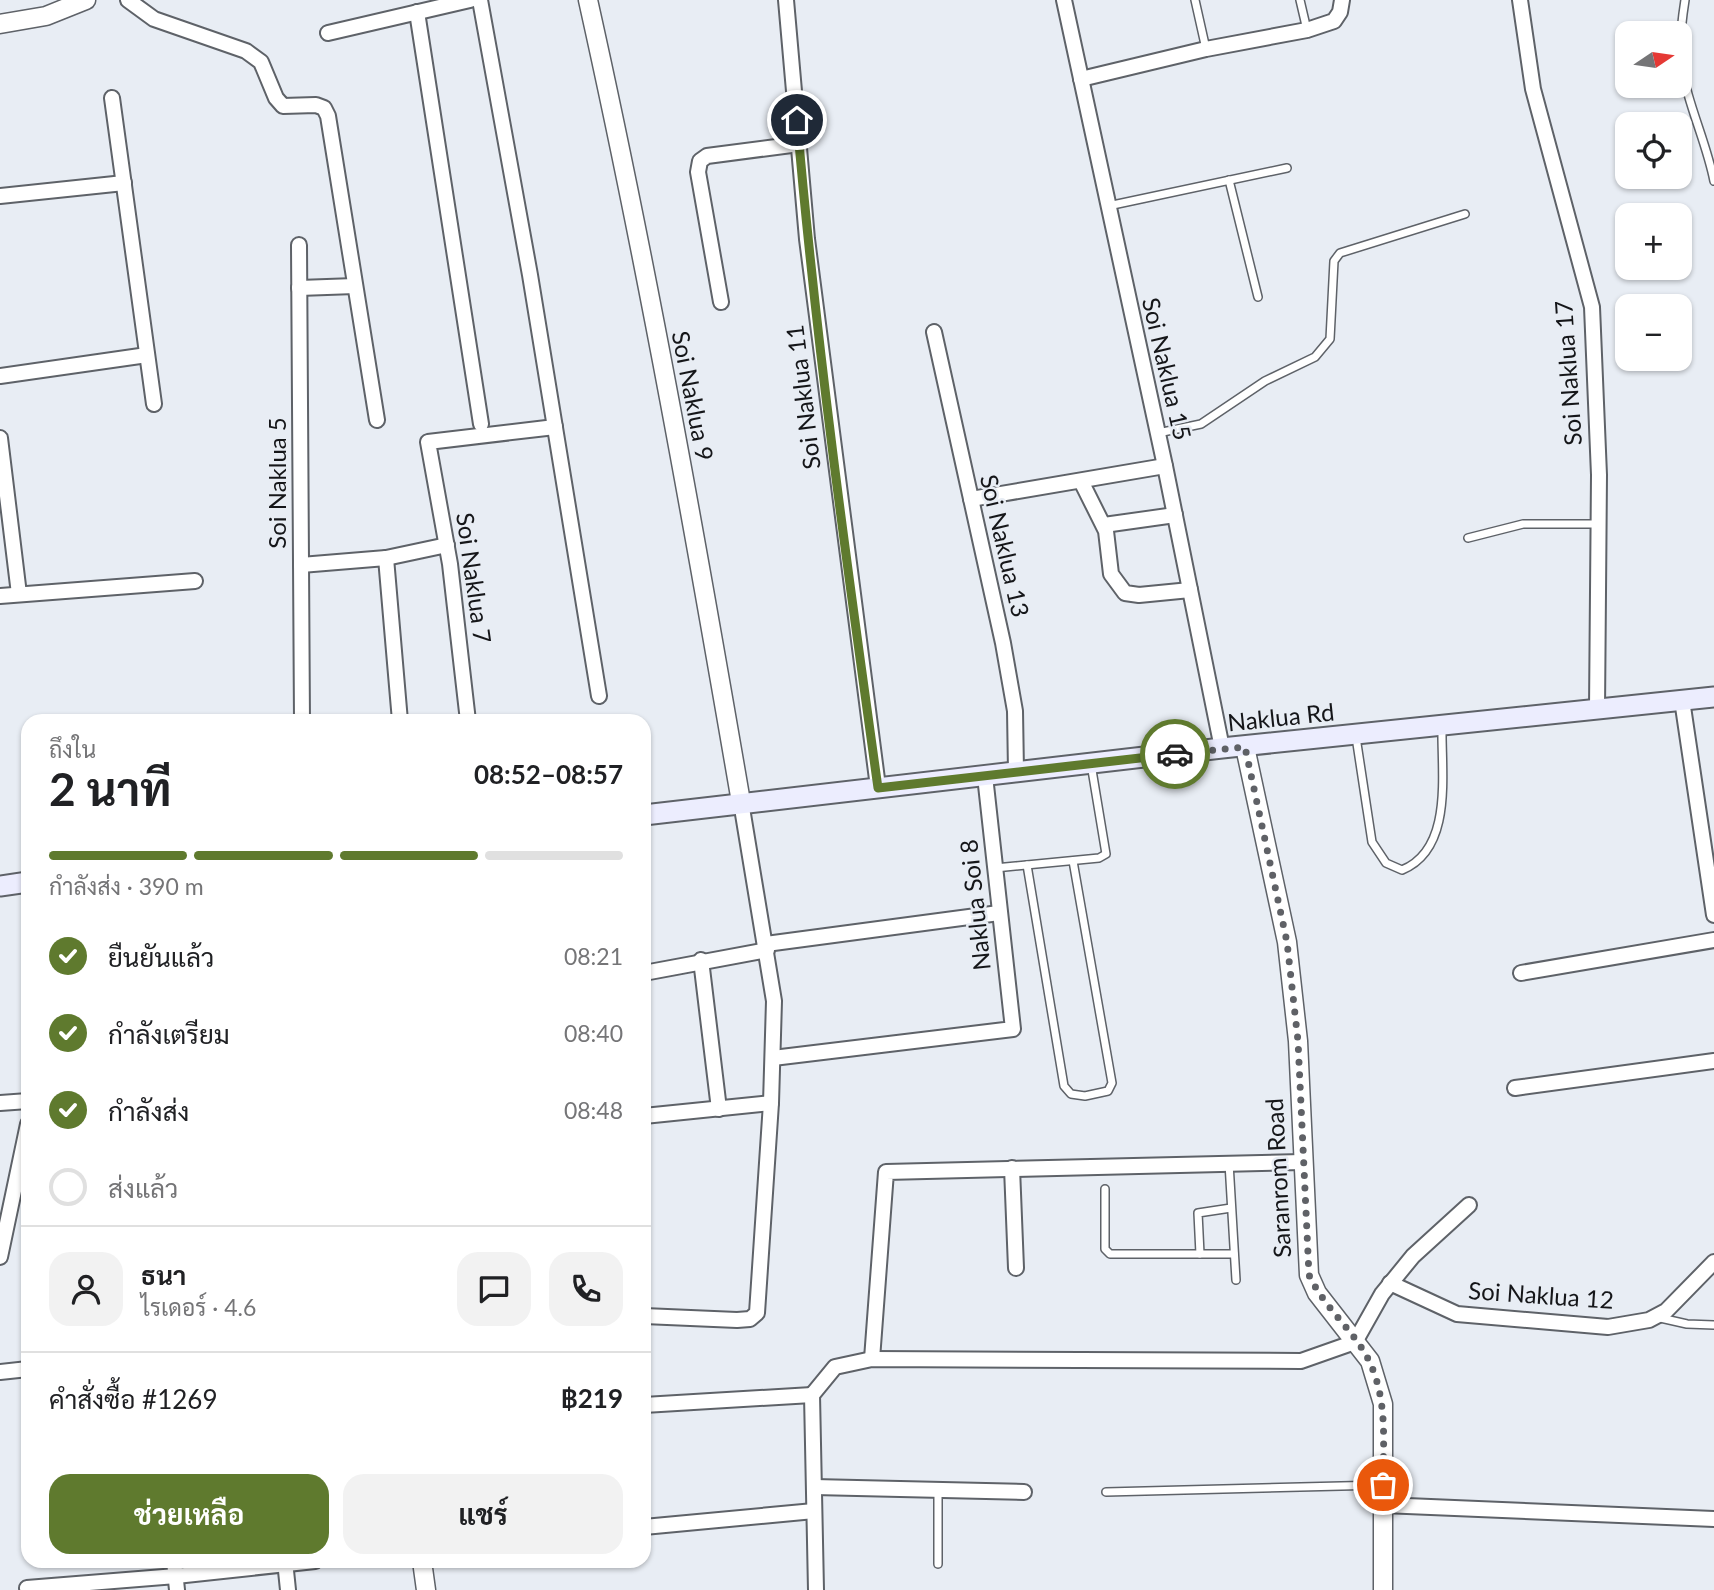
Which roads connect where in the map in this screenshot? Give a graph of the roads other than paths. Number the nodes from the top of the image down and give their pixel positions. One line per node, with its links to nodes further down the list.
1 (86, 0): 14 (street)
2 (128, 0): 29 (street)
3 (470, 0): 13 (street)
4 (480, 0): 39 (street)
5 (588, 0): 71 (street, Soi Naklua 9)
6 (786, 0): 20 (street, Soi Naklua 11)
7 (1063, 0): 18 (street, Soi Naklua 15)
8 (1195, 0): 17 (lane)
9 (1300, 0): 15 (lane)
10 (1342, 0): 15 (street)
11 (1520, 0): 46 (street, Soi Naklua 17)
12 (1685, 0): 23 (lane)
13 (417, 12): 16 (street); 38 (street)
14 (0, 24)
15 (1307, 30): 17 (street)
16 (328, 33)
17 (1206, 50): 18 (street)
18 (1081, 79): 26 (street, Soi Naklua 15)
19 (112, 98): 24 (street)
20 (799, 144): 32 (street); 70 (street, Soi Naklua 11)
21 (1287, 168): 22 (lane)
22 (1229, 180): 26 (lane); 31 (lane)
23 (1714, 181)
24 (124, 183): 25 (street); 34 (street)
25 (0, 195)
26 (1107, 206): 40 (street, Soi Naklua 15)
27 (1465, 214): 40 (lane)
28 (299, 245): 30 (street, Soi Naklua 5)
29 (355, 286): 30 (street); 37 (street)
30 (299, 288): 51 (street, Soi Naklua 5)
31 (1258, 297)
32 (721, 302)
33 (934, 332): 44 (street, Soi Naklua 13)
34 (147, 355): 35 (street); 36 (street)
35 (0, 376)
36 (154, 404)
37 (377, 420)
38 (481, 424)
39 (555, 427): 49 (street, Soi Naklua 7); 56 (street)
40 (1158, 433): 42 (street, Soi Naklua 15)
41 (0, 438): 54 (street)
42 (1165, 466): 43 (street); 45 (street, Soi Naklua 15)
43 (1082, 481): 44 (street); 47 (street)
44 (971, 499): 68 (street, Soi Naklua 13)
45 (1175, 515): 47 (street); 53 (street, Soi Naklua 15)
46 (1598, 524): 48 (lane); 59 (street, Soi Naklua 17)
47 (1104, 526): 53 (street)
48 (1468, 538)
49 (447, 545): 50 (street); 62 (street, Soi Naklua 7)
50 (386, 558): 51 (street); 61 (street)
51 (300, 565): 60 (street, Soi Naklua 5)
52 (195, 581): 54 (street)
53 (1190, 590): 66 (street, Soi Naklua 15)
54 (19, 594): 55 (street)
55 (0, 596)
56 (599, 696)
57 (1714, 696): 58 (main road, Naklua Rd)
58 (1682, 700): 59 (main road, Naklua Rd); 79 (street)
59 (1597, 709): 63 (main road, Naklua Rd)
60 (302, 714)
61 (399, 714)
62 (467, 714)
63 (1443, 725): 64 (main road, Naklua Rd); 64 (lane)
64 (1356, 735): 65 (main road, Naklua Rd)
65 (1245, 747): 66 (main road, Naklua Rd); 95 (street, Saranrom Road)
66 (1222, 748): 67 (main road, Naklua Rd)
67 (1091, 763): 68 (main road, Naklua Rd); 73 (lane)
68 (1016, 771): 69 (main road, Naklua Rd)
69 (985, 776): 70 (main road, Naklua Rd); 75 (street, Naklua Soi 8)
70 (878, 788): 71 (main road, Naklua Rd)
71 (741, 802): 72 (main road, Naklua Rd); 81 (street)
72 (651, 814)
73 (1073, 861): 74 (lane); 74 (lane)
74 (1027, 865): 75 (lane)
75 (995, 868): 78 (street, Naklua Soi 8)
76 (21, 883): 77 (main road)
77 (0, 886)
78 (999, 913): 81 (street); 85 (street, Naklua Soi 8)
79 (1714, 915)
80 (1714, 940): 84 (street)
81 (767, 947): 82 (street); 85 (street)
82 (701, 960): 83 (street); 91 (street)
83 (651, 971)
84 (1521, 973)
85 (773, 1058): 90 (street)
86 (1714, 1061): 87 (street)
87 (1514, 1088)
88 (21, 1102): 89 (street)
89 (0, 1103)
90 (771, 1103): 91 (street); 107 (street)
91 (719, 1110): 92 (street)
92 (651, 1115)
93 (21, 1157): 102 (street)
94 (1229, 1162): 95 (street); 96 (street); 99 (lane)
95 (1302, 1162): 110 (street, Saranrom Road)
96 (1012, 1168): 104 (street); 111 (street)
97 (1105, 1189): 100 (lane)
98 (1469, 1205): 106 (street)
99 (1231, 1208): 100 (lane); 101 (lane)
100 (1200, 1254): 101 (lane)
101 (1234, 1254): 105 (lane)
102 (0, 1257)
103 (1714, 1262): 108 (street, Soi Naklua 12)
104 (1016, 1268)
105 (1236, 1280)
106 (1390, 1283): 108 (street, Soi Naklua 12); 110 (street)
107 (651, 1316)
108 (1655, 1317): 109 (lane)
109 (1714, 1325)
110 (1355, 1342): 111 (street); 116 (street, Saranrom Road)
111 (872, 1359): 114 (street)
112 (21, 1370): 113 (street)
113 (0, 1372)
114 (812, 1395): 115 (street); 117 (street)
115 (651, 1405)
116 (1383, 1485): 120 (lane); 121 (street, Saranrom Road)
117 (814, 1487): 118 (street); 122 (street)
118 (938, 1490): 119 (street); 125 (lane)
119 (1024, 1492)
120 (1106, 1492)
121 (1383, 1505): 123 (street); 134 (street, Saranrom Road)
122 (814, 1511): 124 (street); 133 (street)
123 (1714, 1519)
124 (651, 1526)
125 (938, 1564)
126 (258, 1568): 129 (street)
127 (286, 1568): 131 (street)
128 (423, 1568): 132 (street)
129 (176, 1583): 130 (street)
130 (27, 1588)
131 (288, 1590)
132 (426, 1590)
133 (816, 1590)
134 (1383, 1590)

